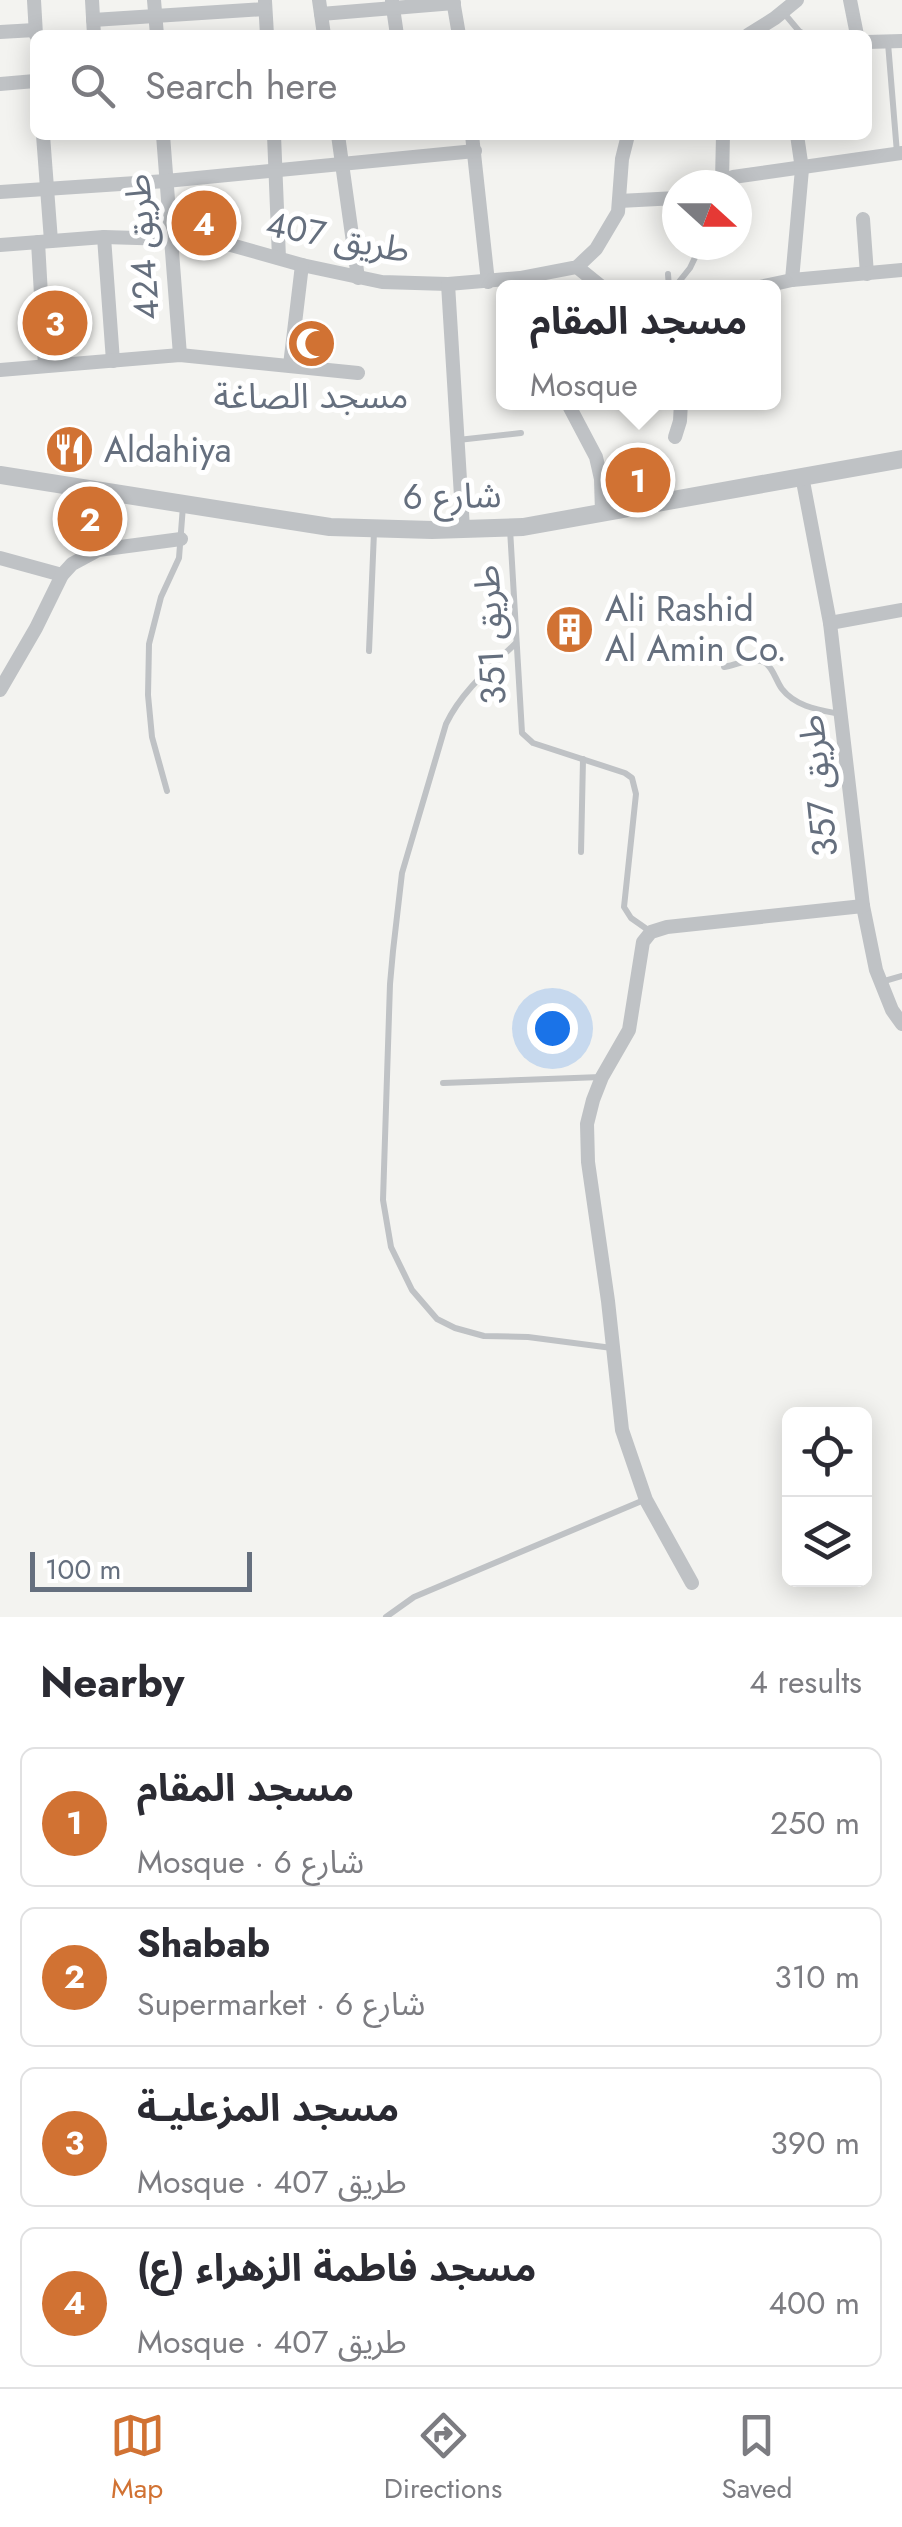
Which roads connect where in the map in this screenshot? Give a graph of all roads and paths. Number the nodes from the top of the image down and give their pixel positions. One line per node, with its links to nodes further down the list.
1 (34, 0): 12 (street)
2 (92, 0): 11 (street)
3 (796, 0): 10 (street)
4 (850, 0): 19 (street)
5 (454, 2): 6 (street); 15 (street)
6 (393, 4): 8 (street); 14 (street)
7 (265, 5): 9 (street); 13 (street)
8 (320, 7)
9 (155, 8): 11 (street)
10 (779, 15): 16 (street); 17 (street); 18 (lane)
11 (93, 28)
12 (35, 30)
13 (267, 30)
14 (396, 30)
15 (458, 30)
16 (756, 30)
17 (778, 30)
18 (799, 30)
19 (856, 30)
20 (0, 32): 21 (street)
21 (30, 32)
22 (895, 42): 34 (lane)
23 (30, 81): 24 (street)
24 (0, 84)
25 (43, 140): 41 (street)
26 (163, 140): 40 (street, طريق 424)
27 (274, 140): 38 (street)
28 (339, 140): 35 (street)
29 (473, 140): 33 (street)
30 (627, 140): 44 (street)
31 (723, 140): 37 (street)
32 (798, 140): 36 (street)
33 (474, 152): 35 (street); 64 (street)
34 (900, 153): 36 (street)
35 (342, 165): 38 (street); 58 (street)
36 (802, 168): 39 (street); 63 (street)
37 (722, 170)
38 (276, 171): 40 (street); 51 (street)
39 (752, 175)
40 (166, 181): 41 (street); 48 (street, طريق 424)
41 (47, 189): 42 (street); 49 (street)
42 (0, 192)
43 (662, 199): 44 (street)
44 (619, 200): 54 (street)
45 (863, 219): 57 (street)
46 (0, 234): 50 (lane)
47 (104, 237): 48 (street, طريق 407); 49 (street, طريق 407); 69 (street)
48 (170, 239): 51 (street, طريق 407); 68 (street, طريق 424)
49 (44, 242): 50 (street, طريق 407); 71 (street)
50 (0, 246)
51 (278, 258): 53 (street, طريق 407)
52 (694, 260): 62 (lane)
53 (302, 265): 58 (street, طريق 407); 70 (street)
54 (577, 267): 59 (street, طريق 407); 60 (street)
55 (902, 270): 57 (street)
56 (668, 274): 61 (lane)
57 (867, 274): 63 (street)
58 (358, 278): 67 (street, طريق 407)
59 (532, 280)
60 (594, 280)
61 (670, 280)
62 (679, 280)
63 (792, 280): 66 (street)
64 (488, 282): 65 (street, طريق 407); 67 (street, طريق 407)
65 (496, 282)
66 (781, 282)
67 (448, 284): 78 (street, طريق 407)
68 (180, 355): 69 (street); 70 (street)
69 (113, 361): 71 (street)
70 (290, 365): 73 (street)
71 (45, 366): 72 (street)
72 (0, 370)
73 (358, 373)
74 (572, 410): 83 (street)
75 (681, 410): 77 (street)
76 (521, 433): 78 (lane)
77 (674, 437)
78 (458, 440): 86 (street, طريق 407)
79 (902, 459): 81 (street, شارع 6)
80 (0, 476): 82 (street, شارع 6)
81 (802, 476): 83 (street, شارع 6); 91 (street, طريق 357)
82 (183, 504): 85 (street, شارع 6); 87 (lane)
83 (602, 513): 84 (street, شارع 6)
84 (510, 528): 86 (street, شارع 6); 92 (lane, طريق 351)
85 (374, 529): 86 (street, شارع 6); 93 (lane)
86 (464, 529)
87 (182, 539): 89 (street); 98 (lane)
88 (0, 558): 89 (street)
89 (62, 575): 95 (street)
90 (902, 610): 91 (street)
91 (830, 623): 96 (street, طريق 357)
92 (516, 642): 97 (lane, طريق 351); 107 (lane)
93 (369, 651)
94 (724, 667): 96 (lane)
95 (0, 690)
96 (840, 714): 100 (street, طريق 357)
97 (582, 759): 99 (lane); 101 (lane)
98 (167, 791)
99 (581, 852)
100 (863, 906): 101 (street); 103 (street, طريق 357)
101 (651, 932): 105 (street)
102 (902, 976): 103 (lane)
103 (881, 982): 104 (street, طريق 357)
104 (902, 1024)
105 (602, 1077): 106 (lane); 107 (street)
106 (442, 1084)
107 (612, 1348): 108 (street)
108 (646, 1500): 109 (street); 110 (lane)
109 (692, 1583)
110 (386, 1617)

